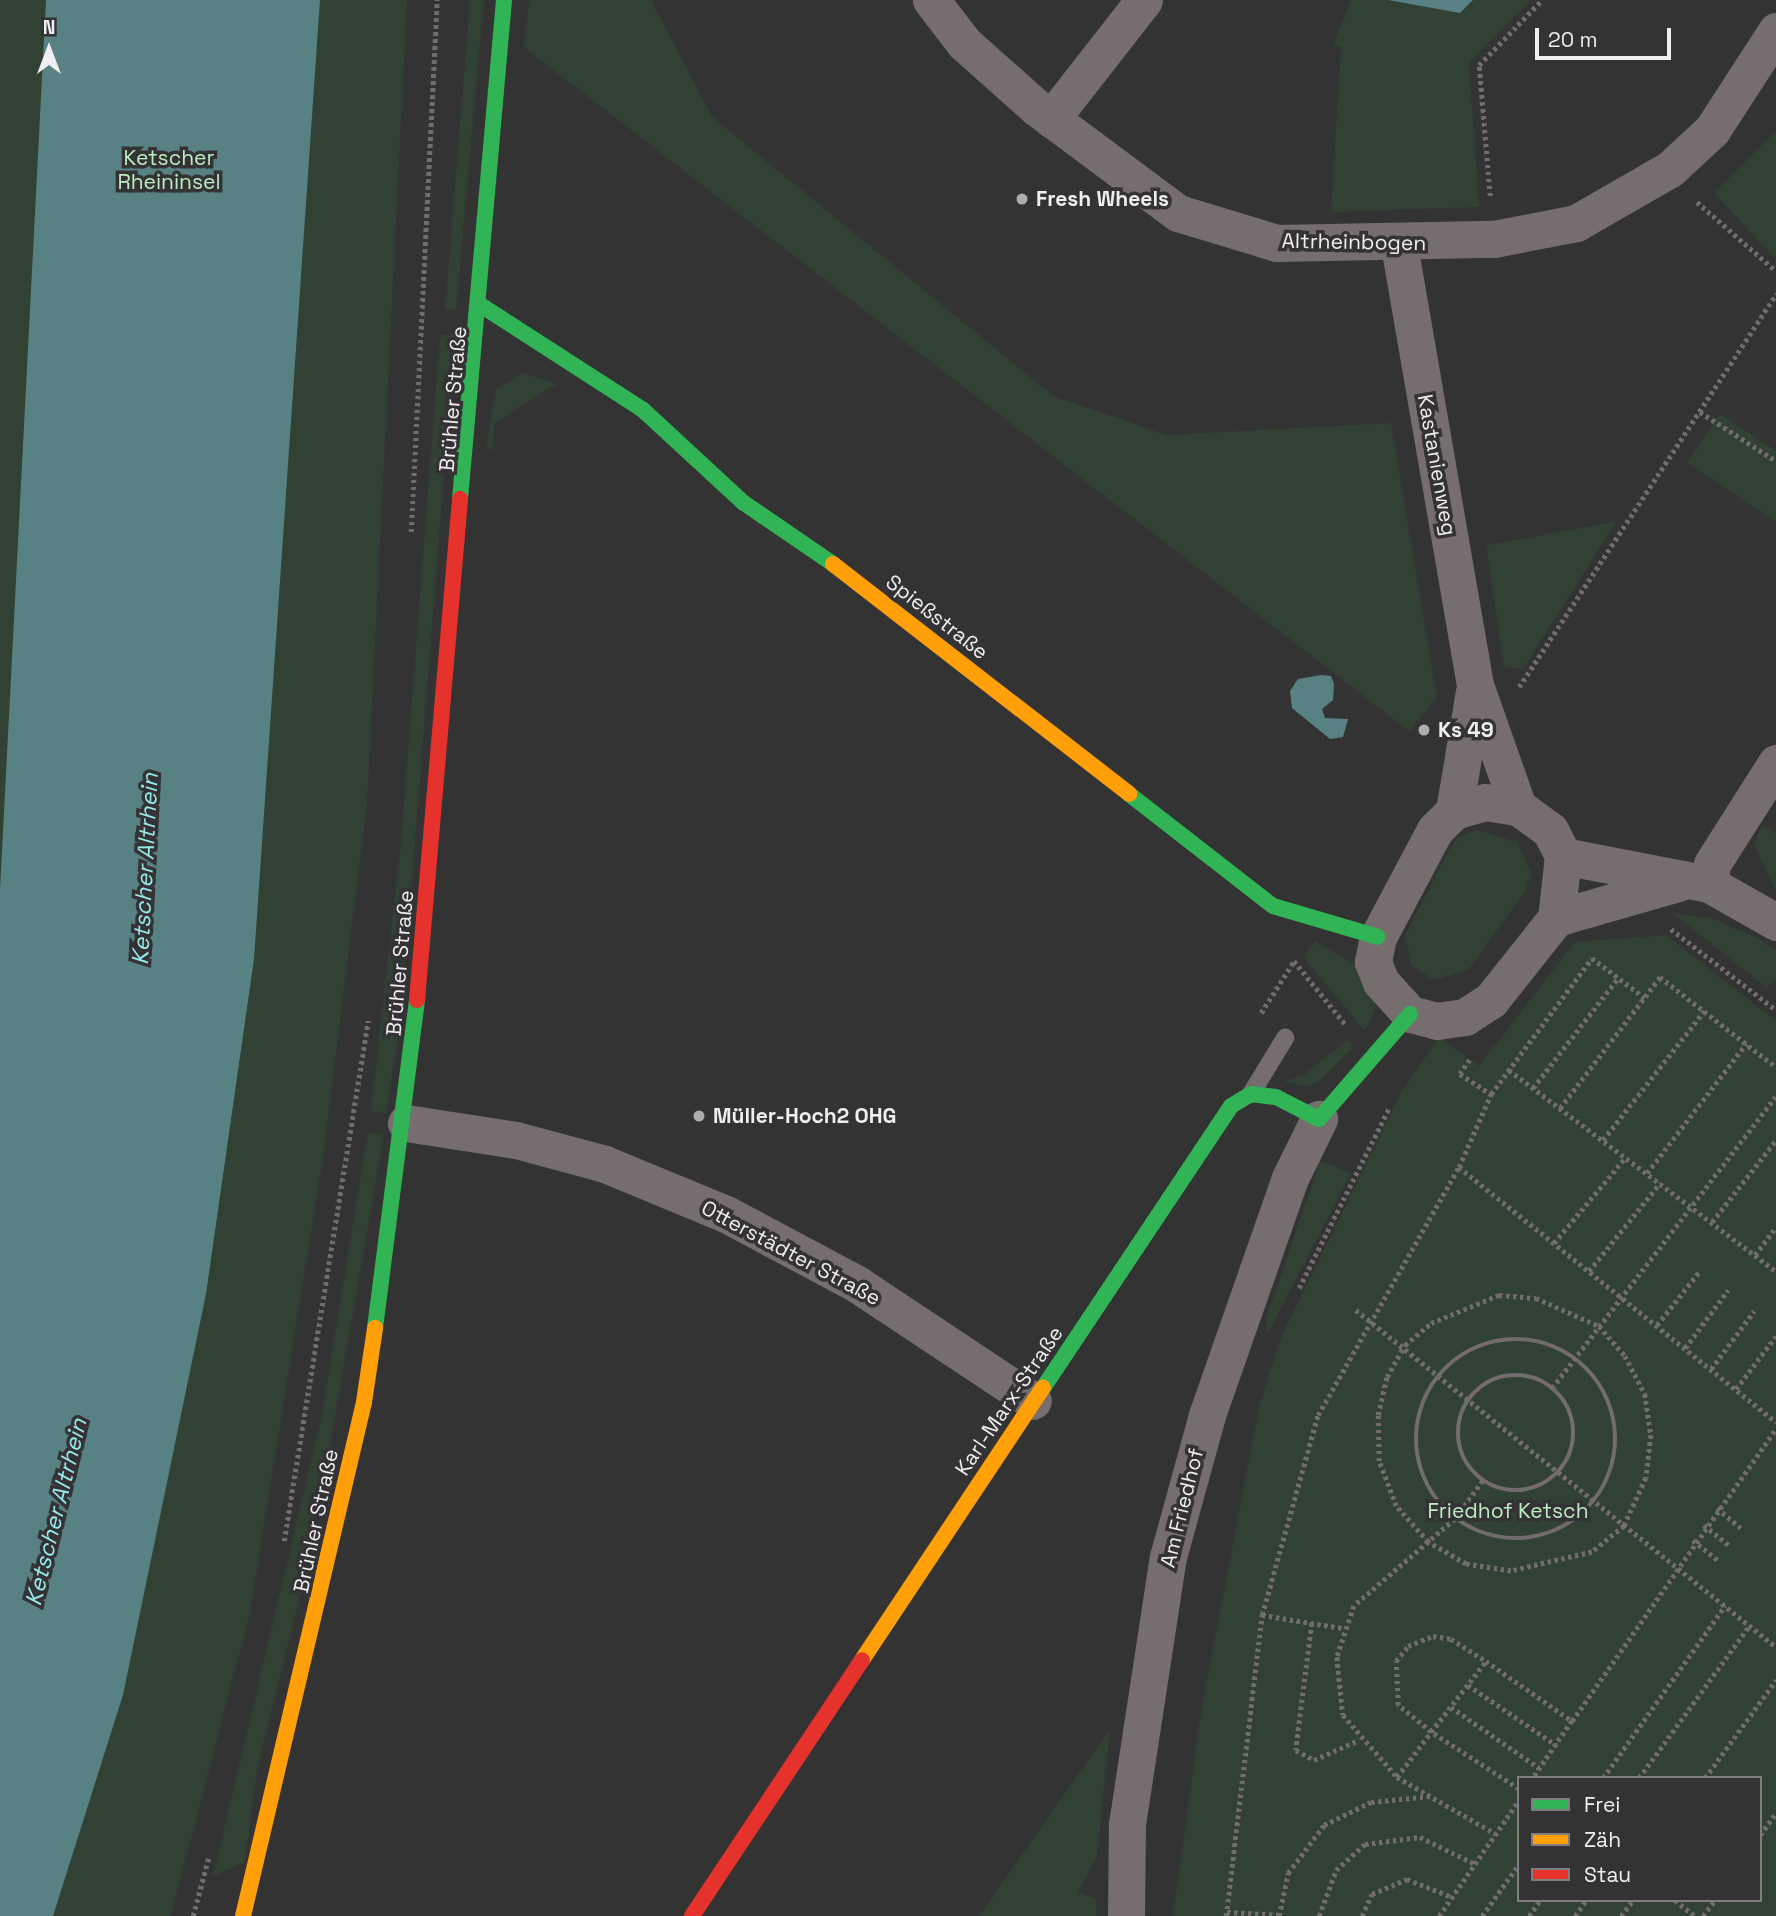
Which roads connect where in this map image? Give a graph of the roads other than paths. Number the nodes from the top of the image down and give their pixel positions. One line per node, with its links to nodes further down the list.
1 (504, 0): 7 (street, Brühler Straße)
2 (930, 0): 5 (street, Altrheinbogen)
3 (1144, 0): 5 (street)
4 (1776, 30): 6 (street, Altrheinbogen)
5 (1051, 119): 6 (street, Altrheinbogen)
6 (1399, 245): 8 (street, Kastanienweg)
7 (482, 306): 16 (street, Spießstraße); 21 (street, Brühler Straße)
8 (1475, 685): 10 (street, Kastanienweg); 11 (street, Kastanienweg)
9 (1776, 763): 13 (street)
10 (1518, 807): 11 (street); 12 (street)
11 (1454, 811): 16 (street)
12 (1563, 856): 13 (street); 14 (street)
13 (1696, 883): 14 (street); 15 (street)
14 (1556, 918): 17 (street)
15 (1776, 922)
16 (1378, 937): 17 (street)
17 (1410, 1014): 20 (street)
18 (1285, 1038): 19 (lane)
19 (1251, 1094): 20 (street); 22 (street, Karl-Marx-Straße)
20 (1319, 1119): 25 (street, Am Friedhof)
21 (406, 1123): 22 (street, Otterstädter Straße); 23 (street, Brühler Straße)
22 (1034, 1401): 24 (street, Karl-Marx-Straße)
23 (243, 1916)
24 (692, 1916)
25 (1126, 1916)

